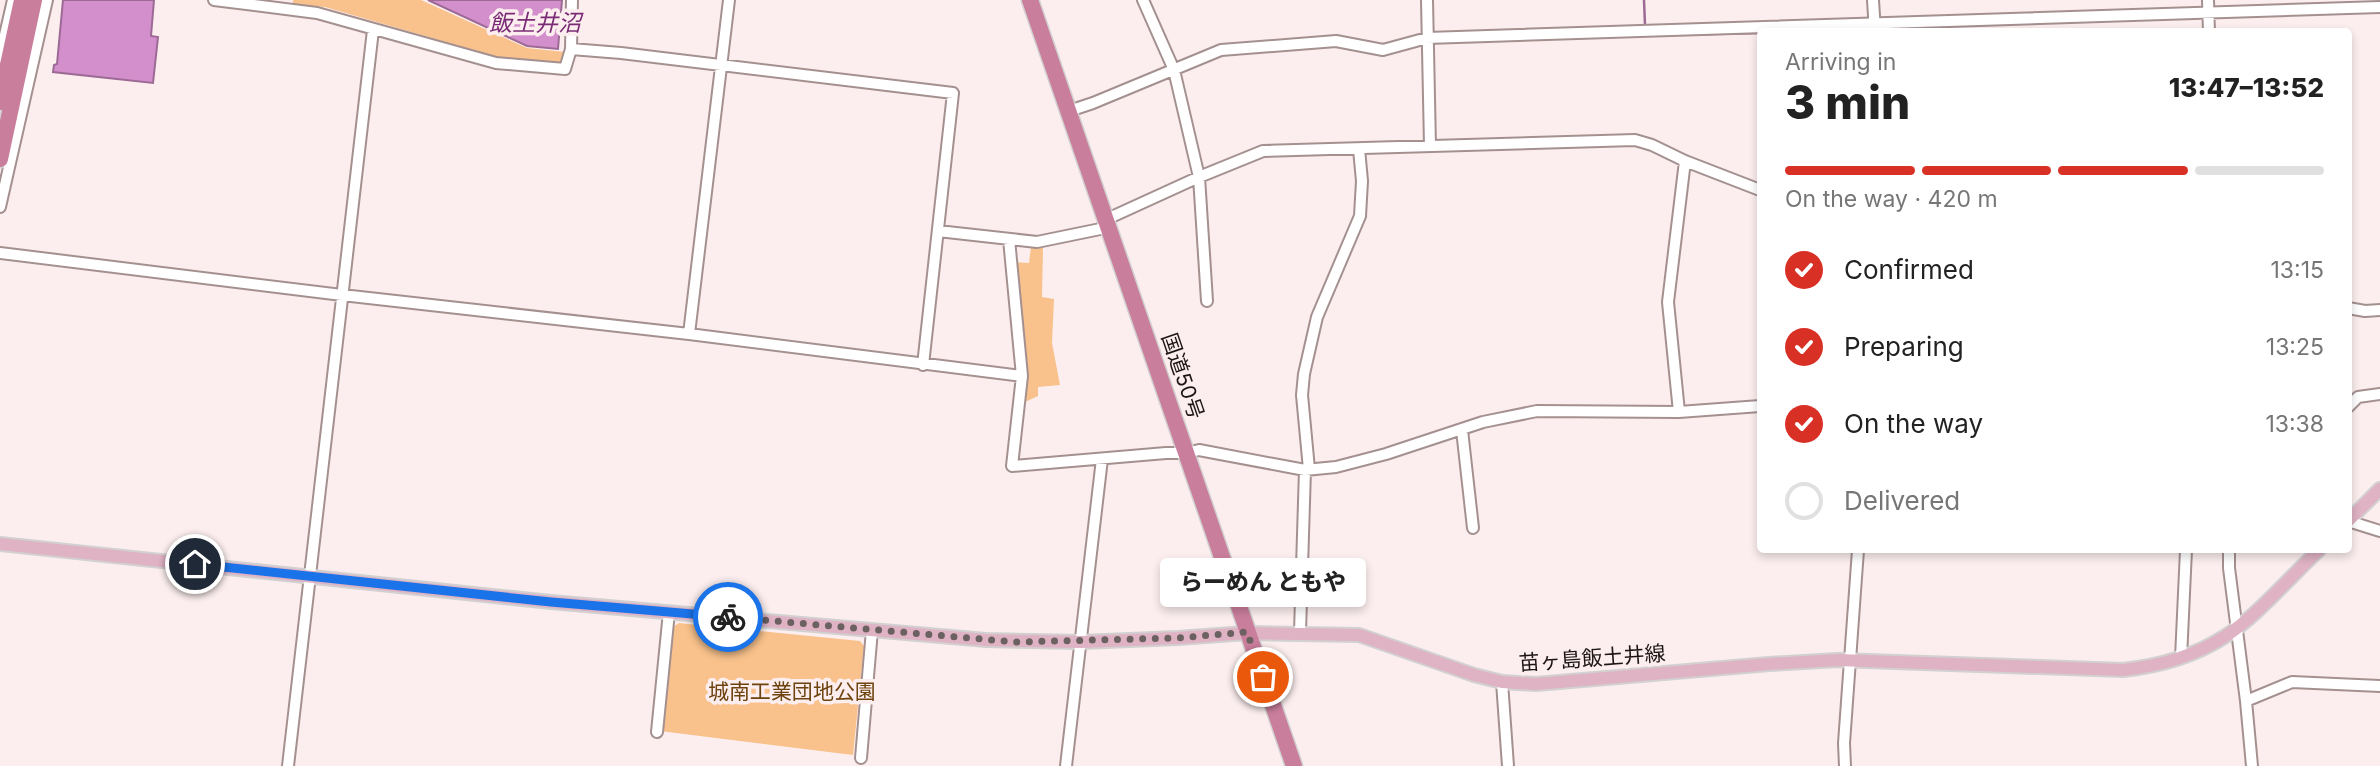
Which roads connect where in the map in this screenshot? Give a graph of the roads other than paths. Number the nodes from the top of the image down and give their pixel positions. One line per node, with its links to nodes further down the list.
1 (13, 0): 22 (street)
2 (22, 0): 25 (highway)
3 (34, 0): 29 (highway)
4 (47, 0): 33 (street)
5 (214, 0): 13 (street)
6 (572, 0): 21 (street)
7 (729, 0): 23 (street)
8 (1030, 0): 26 (highway, 国道50号)
9 (1143, 0): 24 (street)
10 (1427, 0): 20 (street)
11 (1873, 0): 16 (street)
12 (2208, 0): 15 (street)
13 (255, 3): 18 (street)
14 (2380, 7): 15 (street)
15 (2209, 14): 16 (street); 17 (street)
16 (1874, 28)
17 (2209, 28)
18 (373, 30): 21 (street); 38 (street)
19 (1757, 31): 20 (street)
20 (1427, 38): 24 (street); 27 (street)
21 (571, 49): 23 (street)
22 (0, 57)
23 (722, 66): 35 (street); 42 (street)
24 (1174, 70): 26 (street); 31 (street)
25 (0, 102)
26 (1069, 111): 34 (highway, 国道50号)
27 (1430, 146): 28 (street); 30 (street)
28 (1359, 149): 31 (street); 52 (street)
29 (0, 159)
30 (1685, 161): 32 (street); 48 (street)
31 (1199, 177): 34 (street); 39 (street)
32 (1757, 189)
33 (0, 207)
34 (1109, 223): 36 (street); 50 (highway, 国道50号)
35 (938, 231): 36 (street); 43 (street)
36 (1009, 239): 44 (street)
37 (0, 253): 38 (street)
38 (342, 295): 42 (street); 63 (street)
39 (1207, 302)
40 (2352, 309): 41 (street)
41 (2380, 310)
42 (689, 334): 43 (street)
43 (923, 365): 44 (street)
44 (1022, 376): 51 (street)
45 (2380, 394): 46 (street)
46 (2352, 403)
47 (1757, 406): 48 (street)
48 (1679, 412): 49 (street)
49 (1462, 430): 52 (street); 56 (street)
50 (1187, 453): 51 (street); 52 (street); 67 (highway, 国道50号)
51 (1102, 459): 69 (street)
52 (1307, 470): 68 (street)
53 (2380, 489): 54 (main road)
54 (2352, 517)
55 (2352, 522): 57 (street)
56 (1473, 528)
57 (2380, 531)
58 (0, 544): 63 (main road, 苗ヶ島飯土井線)
59 (1858, 553): 71 (street)
60 (2186, 553): 70 (street)
61 (2230, 553): 65 (street)
62 (2316, 553): 65 (main road, 苗ヶ島飯土井線)
63 (310, 576): 64 (main road, 苗ヶ島飯土井線); 77 (street)
64 (669, 612): 66 (main road, 苗ヶ島飯土井線); 75 (street)
65 (2236, 629): 70 (main road, 苗ヶ島飯土井線); 74 (street)
66 (872, 630): 69 (main road, 苗ヶ島飯土井線); 76 (street)
67 (1247, 632): 68 (main road, 苗ヶ島飯土井線); 69 (main road, 苗ヶ島飯土井線); 79 (highway, 国道50号)
68 (1300, 632): 72 (main road, 苗ヶ島飯土井線)
69 (1080, 642): 78 (street)
70 (2181, 658): 71 (main road, 苗ヶ島飯土井線)
71 (1849, 660): 72 (main road, 苗ヶ島飯土井線); 81 (street)
72 (1502, 682): 80 (street)
73 (2380, 686): 74 (street)
74 (2246, 701): 82 (street)
75 (657, 732)
76 (861, 758)
77 (288, 766)
78 (1066, 766)
79 (1294, 766)
80 (1508, 766)
81 (1845, 766)
82 (2252, 766)

